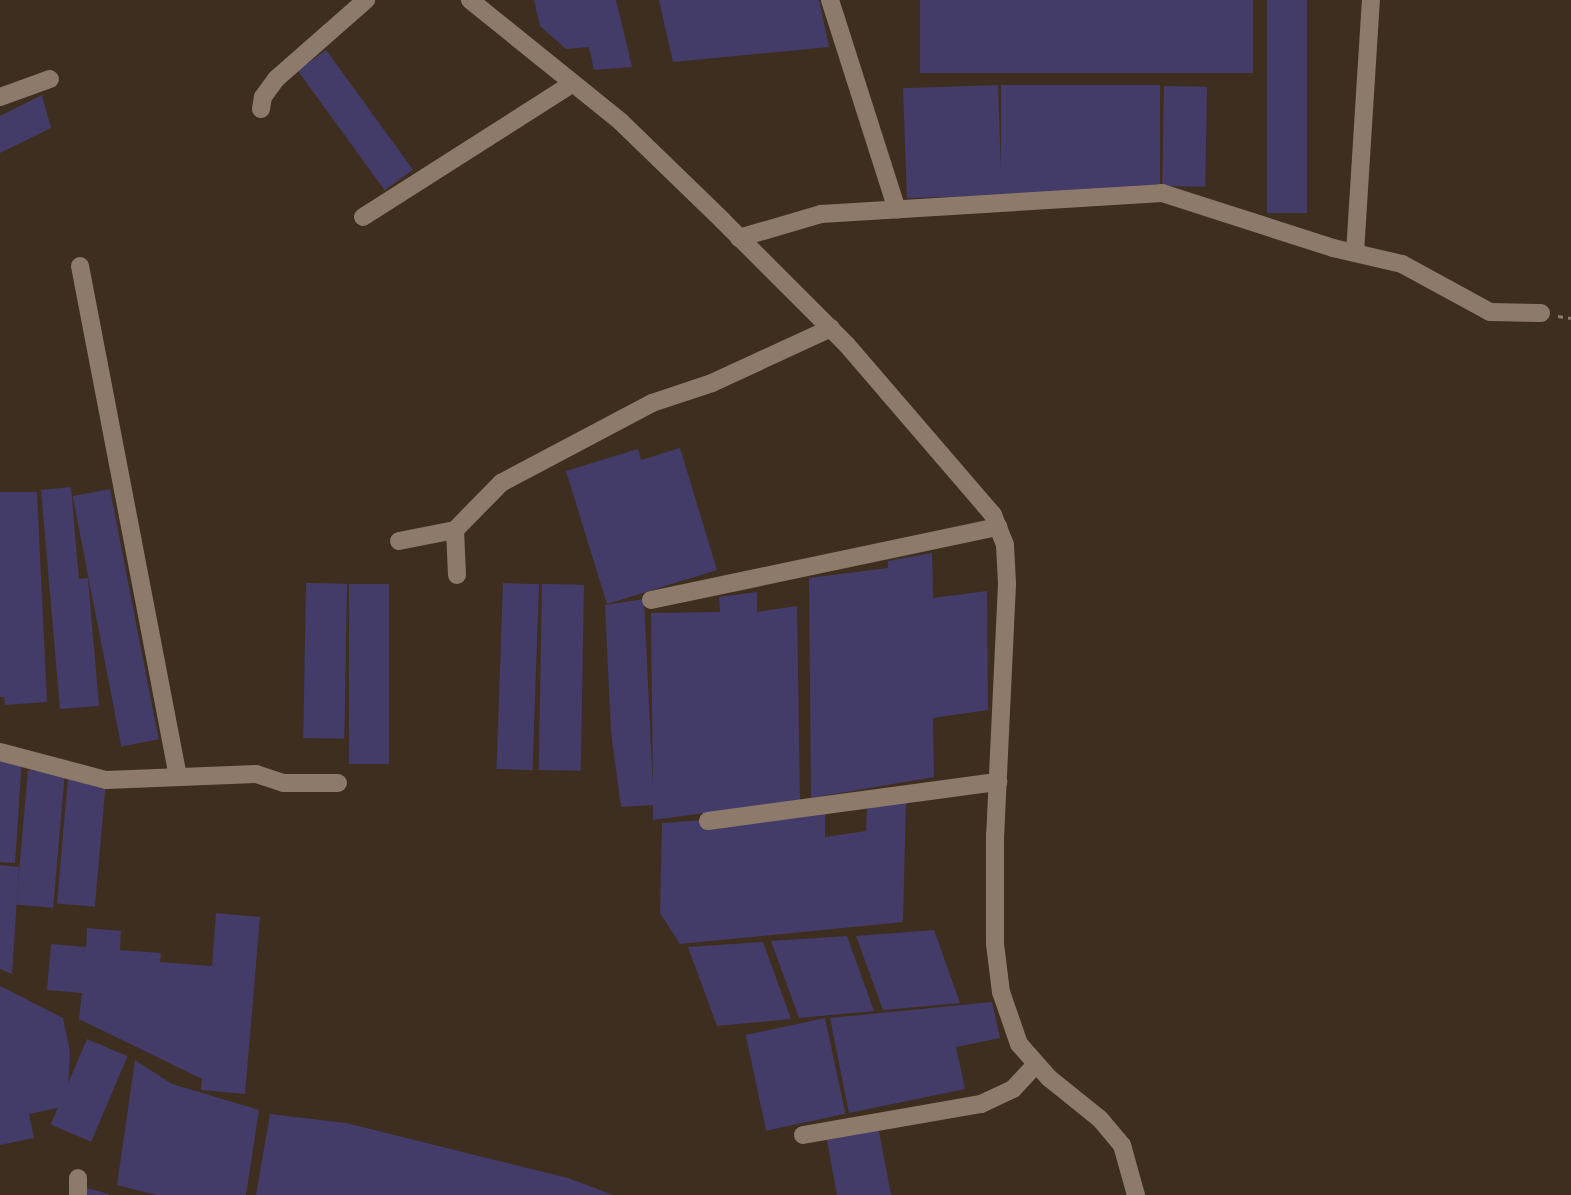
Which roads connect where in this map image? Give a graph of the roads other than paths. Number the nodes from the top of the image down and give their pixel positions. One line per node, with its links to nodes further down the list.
1 (366, 0): 8 (street)
2 (470, 0): 6 (street)
3 (830, 0): 9 (street)
4 (1371, 0): 12 (street)
5 (50, 79): 7 (street)
6 (573, 83): 10 (street); 11 (street)
7 (0, 97)
8 (261, 110)
9 (897, 210): 11 (street); 12 (street)
10 (363, 217)
11 (739, 237): 15 (street)
12 (1355, 253): 14 (street)
13 (80, 266): 22 (street)
14 (1541, 313)
15 (831, 328): 16 (street); 17 (street)
16 (998, 527): 20 (street); 23 (street)
17 (455, 530): 18 (street); 19 (street)
18 (399, 541)
19 (457, 575)
20 (652, 600)
21 (0, 752): 22 (street)
22 (178, 778): 24 (street)
23 (998, 782): 25 (street); 26 (street)
24 (338, 783)
25 (708, 821)
26 (1036, 1064): 27 (street); 28 (street)
27 (803, 1135)
28 (1136, 1195)

